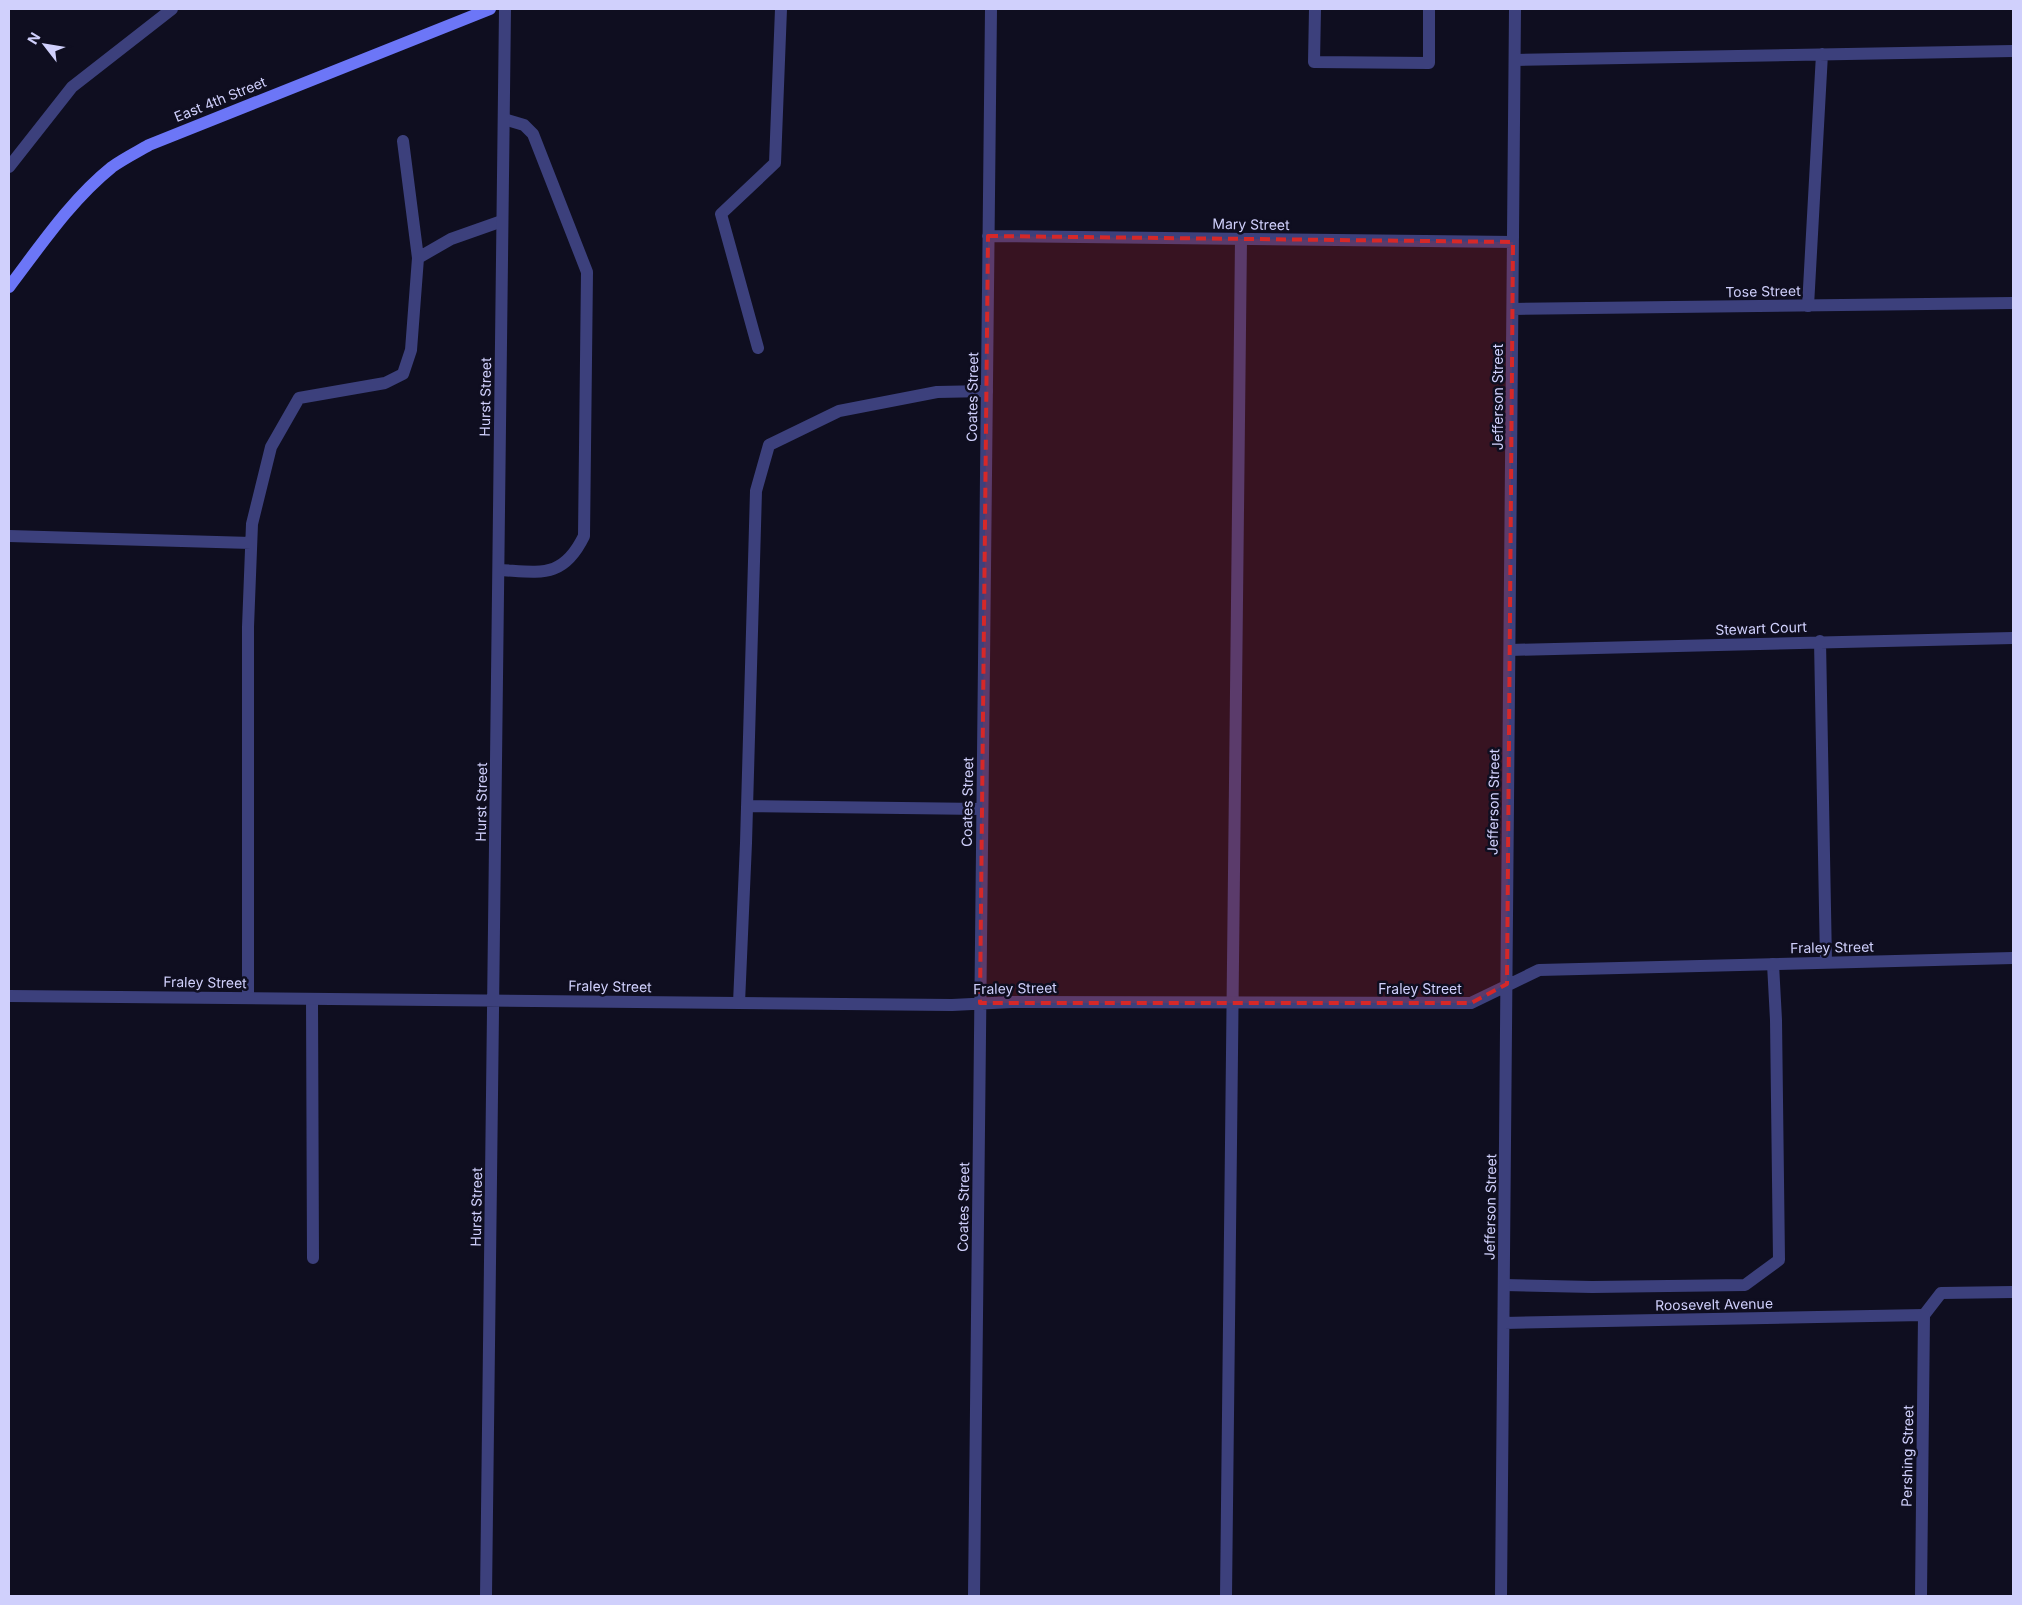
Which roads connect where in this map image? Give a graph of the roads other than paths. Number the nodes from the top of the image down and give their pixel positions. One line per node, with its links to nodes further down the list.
1 (172, 9): 14 (street)
2 (490, 9): 20 (main road, East 4th Street)
3 (505, 9): 12 (street, Hurst Street)
4 (782, 9): 24 (street)
5 (991, 9): 16 (street, Coates Street)
6 (1315, 9): 7 (street)
7 (1429, 9)
8 (1515, 9): 11 (street, Jefferson Street)
9 (2013, 50): 10 (street)
10 (1822, 54): 11 (street); 22 (street)
11 (1515, 60): 18 (street, Jefferson Street)
12 (504, 119): 15 (street, Hurst Street); 28 (street)
13 (403, 141): 19 (street)
14 (9, 167)
15 (502, 221): 19 (street); 28 (street, Hurst Street)
16 (988, 236): 17 (street, Mary Street); 25 (street, Coates Street)
17 (1241, 239): 18 (street, Mary Street); 43 (street)
18 (1513, 242): 23 (street, Jefferson Street)
19 (418, 258): 27 (street)
20 (9, 287)
21 (2013, 303): 22 (street, Tose Street)
22 (1808, 306): 23 (street, Tose Street)
23 (1513, 309): 31 (street, Jefferson Street)
24 (758, 348)
25 (987, 391): 32 (street); 33 (street, Coates Street)
26 (9, 536): 27 (street)
27 (251, 543): 39 (street)
28 (498, 570): 41 (street, Hurst Street)
29 (2013, 638): 30 (street, Stewart Court)
30 (1820, 641): 31 (street, Stewart Court); 35 (street)
31 (1510, 650): 37 (street, Jefferson Street)
32 (747, 806): 33 (street); 42 (street)
33 (982, 809): 44 (street, Coates Street)
34 (2013, 958): 35 (street, Fraley Street)
35 (1826, 962): 36 (street, Fraley Street)
36 (1773, 964): 37 (street, Fraley Street); 46 (street)
37 (1507, 984): 43 (street, Fraley Street); 46 (street, Jefferson Street)
38 (9, 996): 39 (street, Fraley Street)
39 (248, 998): 40 (street, Fraley Street)
40 (312, 999): 41 (street, Fraley Street); 45 (street)
41 (494, 1000): 42 (street, Fraley Street); 50 (street, Hurst Street)
42 (739, 1003): 44 (street, Fraley Street)
43 (1233, 1003): 44 (street, Fraley Street); 52 (street)
44 (980, 1004): 51 (street, Coates Street)
45 (313, 1258)
46 (1504, 1285): 49 (street, Jefferson Street)
47 (2013, 1292): 48 (street)
48 (1924, 1315): 49 (street, Roosevelt Avenue); 54 (street, Pershing Street)
49 (1504, 1323): 53 (street, Jefferson Street)
50 (486, 1596)
51 (974, 1596)
52 (1226, 1596)
53 (1501, 1596)
54 (1921, 1596)

